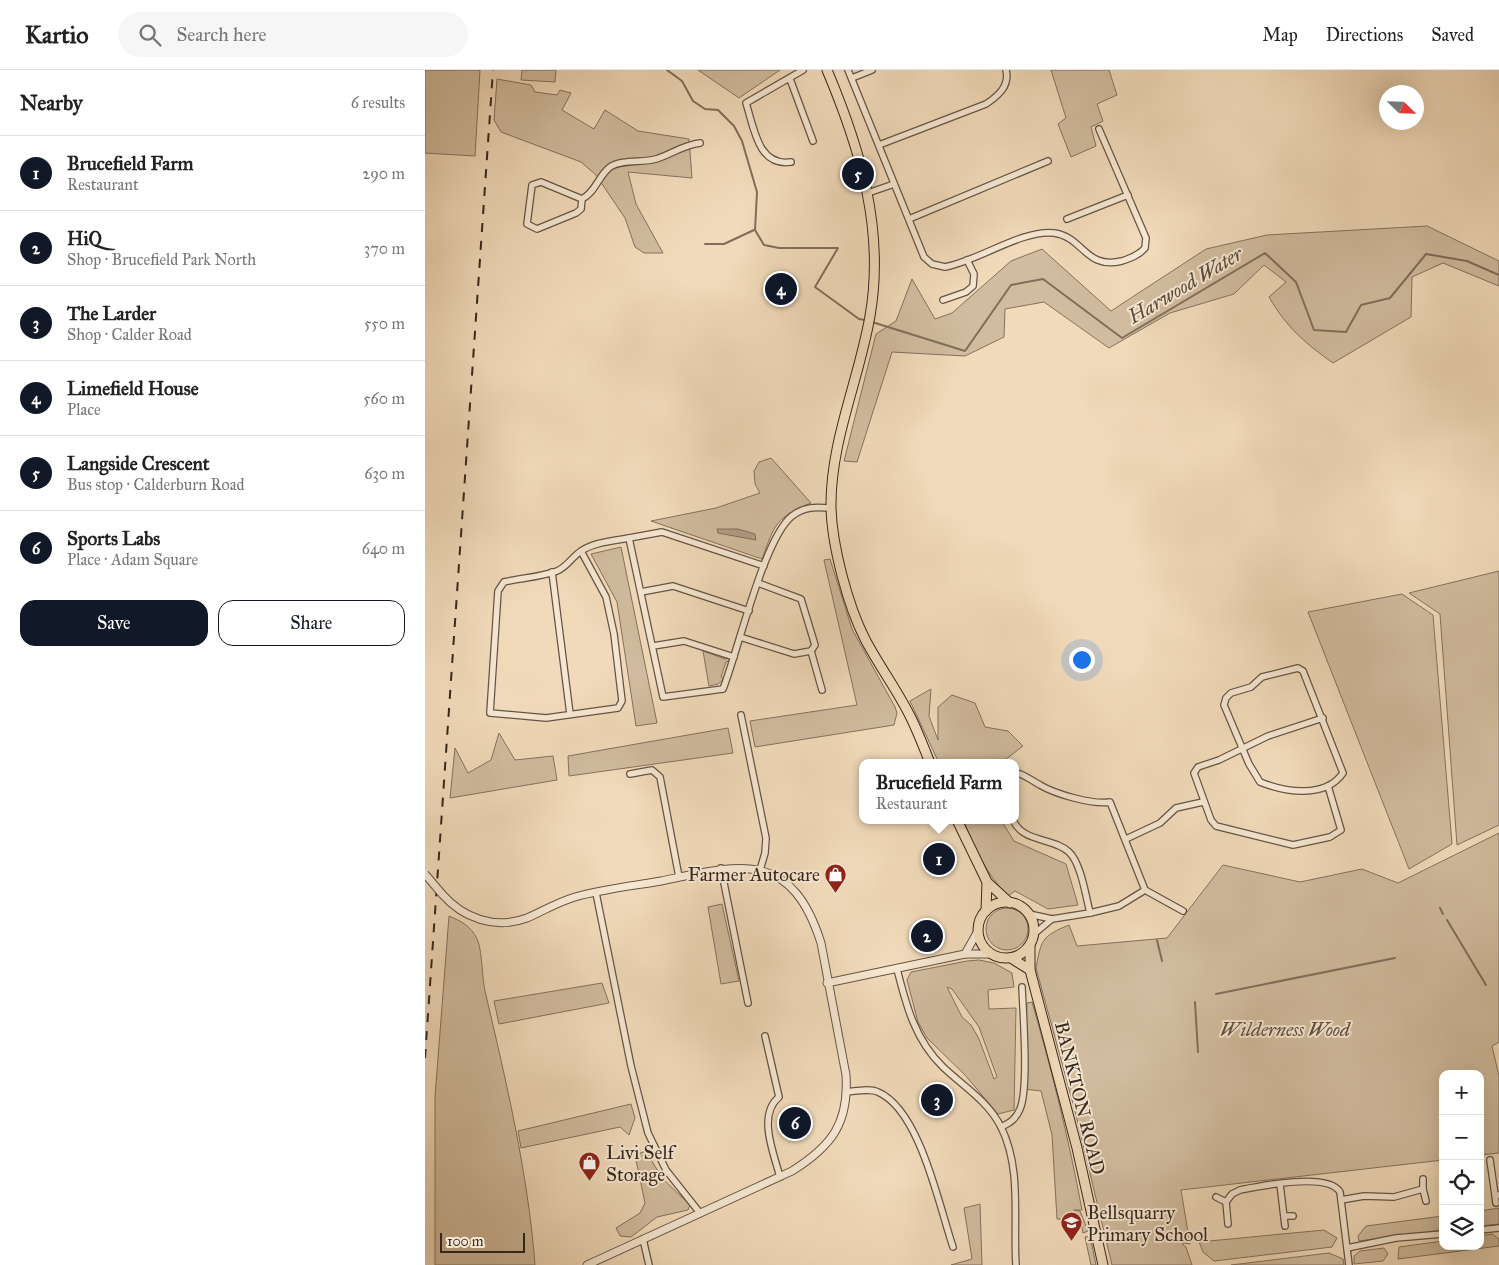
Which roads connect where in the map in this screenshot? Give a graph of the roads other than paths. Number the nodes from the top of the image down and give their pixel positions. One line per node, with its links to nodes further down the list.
1 (803, 70): 7 (street)
2 (827, 70): 15 (main road)
3 (848, 70): 6 (street)
4 (872, 70): 6 (street)
5 (1006, 70): 11 (street)
6 (851, 78): 11 (street)
7 (790, 79): 9 (street); 13 (street)
8 (1099, 129): 16 (street)
9 (813, 141)
10 (700, 143): 17 (street)
11 (879, 145): 14 (street)
12 (1048, 161): 18 (street)
13 (791, 162)
14 (894, 184): 15 (street); 18 (street)
15 (868, 194): 22 (main road)
16 (1128, 195): 19 (street); 20 (street)
17 (583, 199): 17 (street)
18 (909, 219): 20 (street)
19 (1067, 219)
20 (967, 260): 21 (street)
21 (943, 300)
22 (831, 508): 25 (street); 39 (main road)
23 (629, 538): 24 (street); 25 (street); 28 (street)
24 (581, 552): 26 (street); 35 (street)
25 (764, 566): 27 (street)
26 (551, 572): 35 (street); 35 (street)
27 (758, 583): 29 (street); 32 (street)
28 (641, 592): 29 (street); 31 (street)
29 (749, 611): 30 (street)
30 (740, 637): 32 (street); 33 (street)
31 (653, 646): 33 (street); 33 (street)
32 (811, 651): 34 (street)
33 (733, 657)
34 (823, 690)
35 (569, 714)
36 (741, 715): 48 (street)
37 (1323, 718): 38 (street); 38 (street); 42 (street)
38 (1242, 749): 42 (street); 43 (street)
39 (929, 759)
40 (1019, 773): 46 (street)
41 (630, 774): 50 (street)
42 (1329, 786): 43 (street)
43 (1203, 802): 46 (street)
44 (959, 824): 51 (main road)
45 (1016, 824): 59 (street)
46 (1126, 839): 52 (street)
47 (721, 868): 48 (street); 50 (street); 72 (street)
48 (760, 870): 70 (street)
49 (425, 874): 53 (street, bridge)
50 (679, 877): 53 (street)
51 (987, 882): 55 (main road); 57 (main road)
52 (1145, 890): 54 (street); 59 (street)
53 (596, 893): 87 (street)
54 (1164, 901): 56 (street); 58 (street)
55 (1010, 903): 57 (main road); 60 (main road)
56 (1159, 906)
57 (986, 911): 62 (main road)
58 (1183, 911)
59 (1090, 913): 61 (street)
60 (1029, 914): 61 (street); 63 (main road)
61 (1052, 919): 63 (street)
62 (979, 931): 65 (street); 66 (main road)
63 (1034, 934): 64 (main road)
64 (1030, 945): 67 (main road); 69 (main road, BANKTON ROAD)
65 (965, 954): 66 (street); 68 (street)
66 (991, 954): 67 (main road)
67 (1011, 958): 69 (main road)
68 (897, 969): 70 (street); 75 (street)
69 (1030, 970): 101 (main road, BANKTON ROAD)
70 (827, 983): 74 (street)
71 (1023, 987): 75 (street)
72 (748, 1003)
73 (765, 1036): 77 (street)
74 (847, 1092): 77 (street); 96 (street)
75 (1001, 1127): 100 (street)
76 (1490, 1160): 81 (street)
77 (780, 1177): 87 (street)
78 (1423, 1179): 80 (street)
79 (1280, 1184): 83 (street); 84 (street); 88 (street)
80 (1423, 1189): 83 (street); 85 (street)
81 (1497, 1195): 86 (street)
82 (1216, 1197): 84 (street)
83 (1341, 1200): 97 (street)
84 (1226, 1202): 90 (street)
85 (1426, 1202)
86 (1495, 1203)
87 (700, 1214): 95 (street)
88 (1284, 1216): 89 (street); 91 (street)
89 (1293, 1216)
90 (1228, 1224)
91 (1285, 1226)
92 (1499, 1228): 93 (street)
93 (1484, 1230)
94 (1439, 1234): 97 (street)
95 (643, 1239): 98 (street); 99 (street)
96 (953, 1247)
97 (1347, 1248): 102 (street)
98 (587, 1265)
99 (649, 1265)
100 (1016, 1265)
101 (1103, 1265)
102 (1349, 1265)

